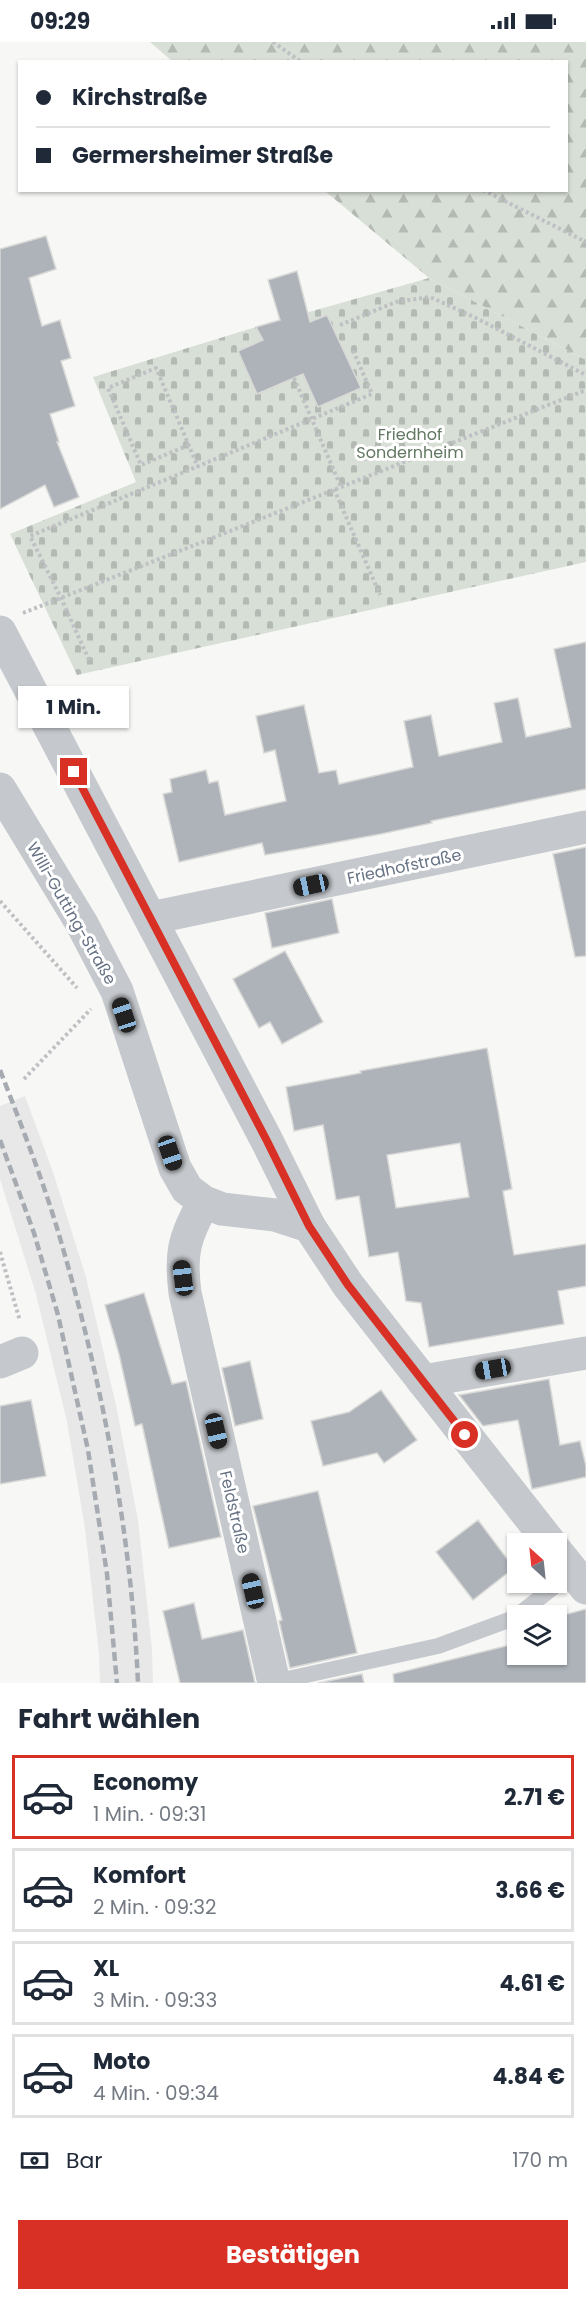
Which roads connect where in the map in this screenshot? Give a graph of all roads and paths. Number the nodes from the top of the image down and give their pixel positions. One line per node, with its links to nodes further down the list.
1 (273, 42): 2 (path)
2 (298, 60)
3 (487, 192): 4 (path)
4 (586, 242)
5 (340, 325): 7 (path)
6 (352, 348): 10 (path)
7 (586, 375)
8 (294, 378): 10 (path)
9 (586, 390): 13 (path)
10 (312, 419): 12 (path); 13 (path)
11 (189, 445): 11 (path); 12 (path)
12 (198, 467): 16 (path)
13 (341, 487): 14 (path)
14 (334, 489): 15 (path); 16 (path)
15 (380, 595)
16 (61, 598): 17 (path); 18 (path)
17 (9, 623): 19 (street)
18 (88, 660)
19 (10, 664): 23 (street)
20 (0, 789): 27 (street, Willi-Gutting-Straße)
21 (586, 827): 23 (street, Friedhofstraße)
22 (0, 902): 24 (path)
23 (151, 918): 28 (street)
24 (78, 989)
25 (93, 1007): 26 (path)
26 (24, 1079)
27 (204, 1202): 28 (street, Willi-Gutting-Straße); 35 (street, Feldstraße)
28 (309, 1226): 32 (street)
29 (0, 1252): 31 (path)
30 (586, 1353): 32 (street)
31 (11, 1358)
32 (423, 1381): 33 (street)
33 (542, 1533)
34 (572, 1570): 35 (lane)
35 (274, 1683)

